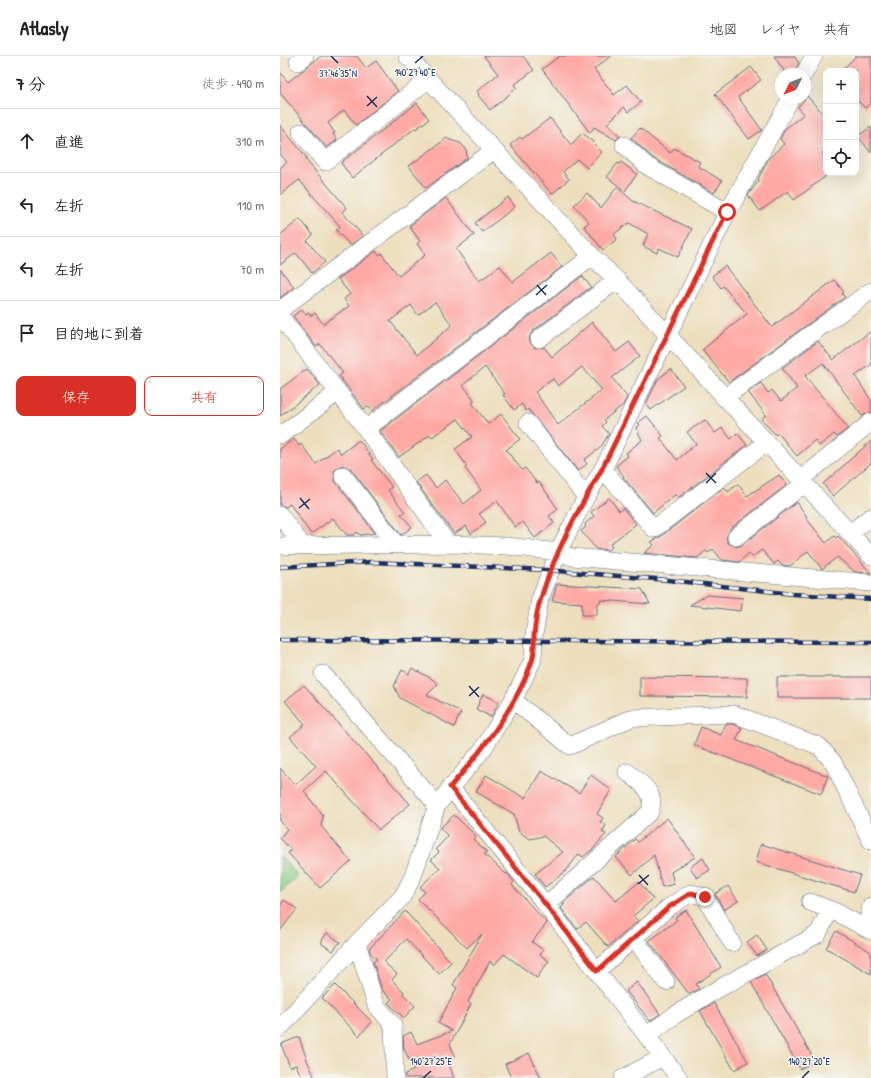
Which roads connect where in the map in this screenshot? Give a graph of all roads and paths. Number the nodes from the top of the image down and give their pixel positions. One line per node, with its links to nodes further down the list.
1 (407, 56): 4 (street)
2 (814, 56): 3 (street)
3 (807, 68)
4 (429, 79): 6 (street); 8 (street)
5 (788, 104): 9 (street)
6 (301, 132)
7 (624, 144): 9 (street)
8 (494, 150): 10 (street); 13 (street)
9 (727, 212): 15 (street)
10 (592, 256): 11 (street); 21 (street)
11 (617, 280): 15 (street); 16 (street)
12 (871, 291): 18 (street)
13 (280, 310)
14 (280, 316): 17 (street)
15 (667, 335): 18 (street); 24 (street)
16 (539, 339)
17 (338, 392): 21 (street); 22 (street)
18 (724, 398): 23 (street)
19 (871, 422): 26 (street)
20 (528, 423): 27 (street)
21 (366, 429): 33 (street)
22 (282, 435)
23 (766, 443): 24 (street); 26 (street)
24 (602, 469): 27 (street)
25 (343, 475): 32 (street)
26 (802, 482): 30 (street); 31 (street)
27 (586, 497): 36 (street)
28 (280, 515): 34 (street)
29 (871, 517): 30 (street)
30 (850, 533): 37 (street)
31 (736, 537)
32 (396, 544): 33 (street); 34 (street)
33 (448, 544): 36 (street)
34 (302, 545): 35 (street)
35 (280, 546)
36 (558, 552): 38 (street); 40 (street)
37 (871, 556)
38 (871, 583)
39 (323, 674): 43 (street)
40 (513, 700): 42 (street); 44 (street)
41 (627, 772): 46 (street)
42 (450, 787): 43 (street); 46 (street)
43 (437, 805): 51 (street)
44 (871, 841)
45 (810, 902): 48 (street)
46 (546, 905): 53 (street)
47 (871, 906): 49 (street)
48 (830, 910): 49 (street); 56 (street)
49 (869, 930)
50 (634, 938): 52 (street); 53 (street); 54 (street)
51 (357, 943): 55 (street); 58 (street)
52 (732, 943)
53 (597, 971): 56 (street)
54 (666, 982)
55 (280, 1027)
56 (647, 1035): 57 (street)
57 (663, 1057): 59 (street); 60 (street)
58 (396, 1078)
59 (622, 1078)
60 (679, 1078)

